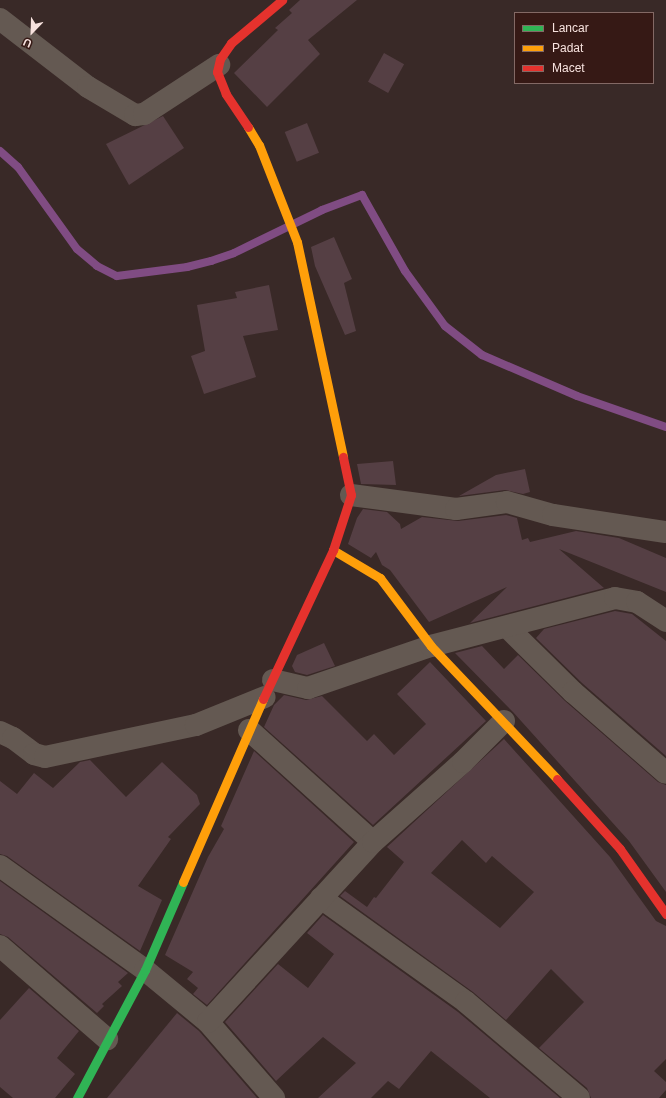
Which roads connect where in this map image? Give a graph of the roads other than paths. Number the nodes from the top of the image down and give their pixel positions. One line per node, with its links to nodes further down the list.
1 (282, 0): 3 (street)
2 (0, 19): 3 (street)
3 (219, 65): 4 (street)
4 (350, 501): 5 (street); 6 (street)
5 (666, 532)
6 (333, 550): 9 (street); 10 (street)
7 (666, 621): 8 (street)
8 (508, 628): 9 (street); 14 (street)
9 (436, 650): 10 (street); 11 (street)
10 (266, 695): 12 (street); 13 (street)
11 (504, 721): 15 (street); 18 (street)
12 (251, 725): 15 (street); 20 (street)
13 (0, 732)
14 (666, 772)
15 (373, 842): 17 (street)
16 (0, 866): 20 (street)
17 (321, 898): 21 (street); 25 (street)
18 (666, 914)
19 (0, 946): 22 (street)
20 (144, 970): 21 (street); 22 (street)
21 (208, 1022): 24 (street)
22 (107, 1039): 23 (street)
23 (77, 1098)
24 (274, 1098)
25 (579, 1098)

